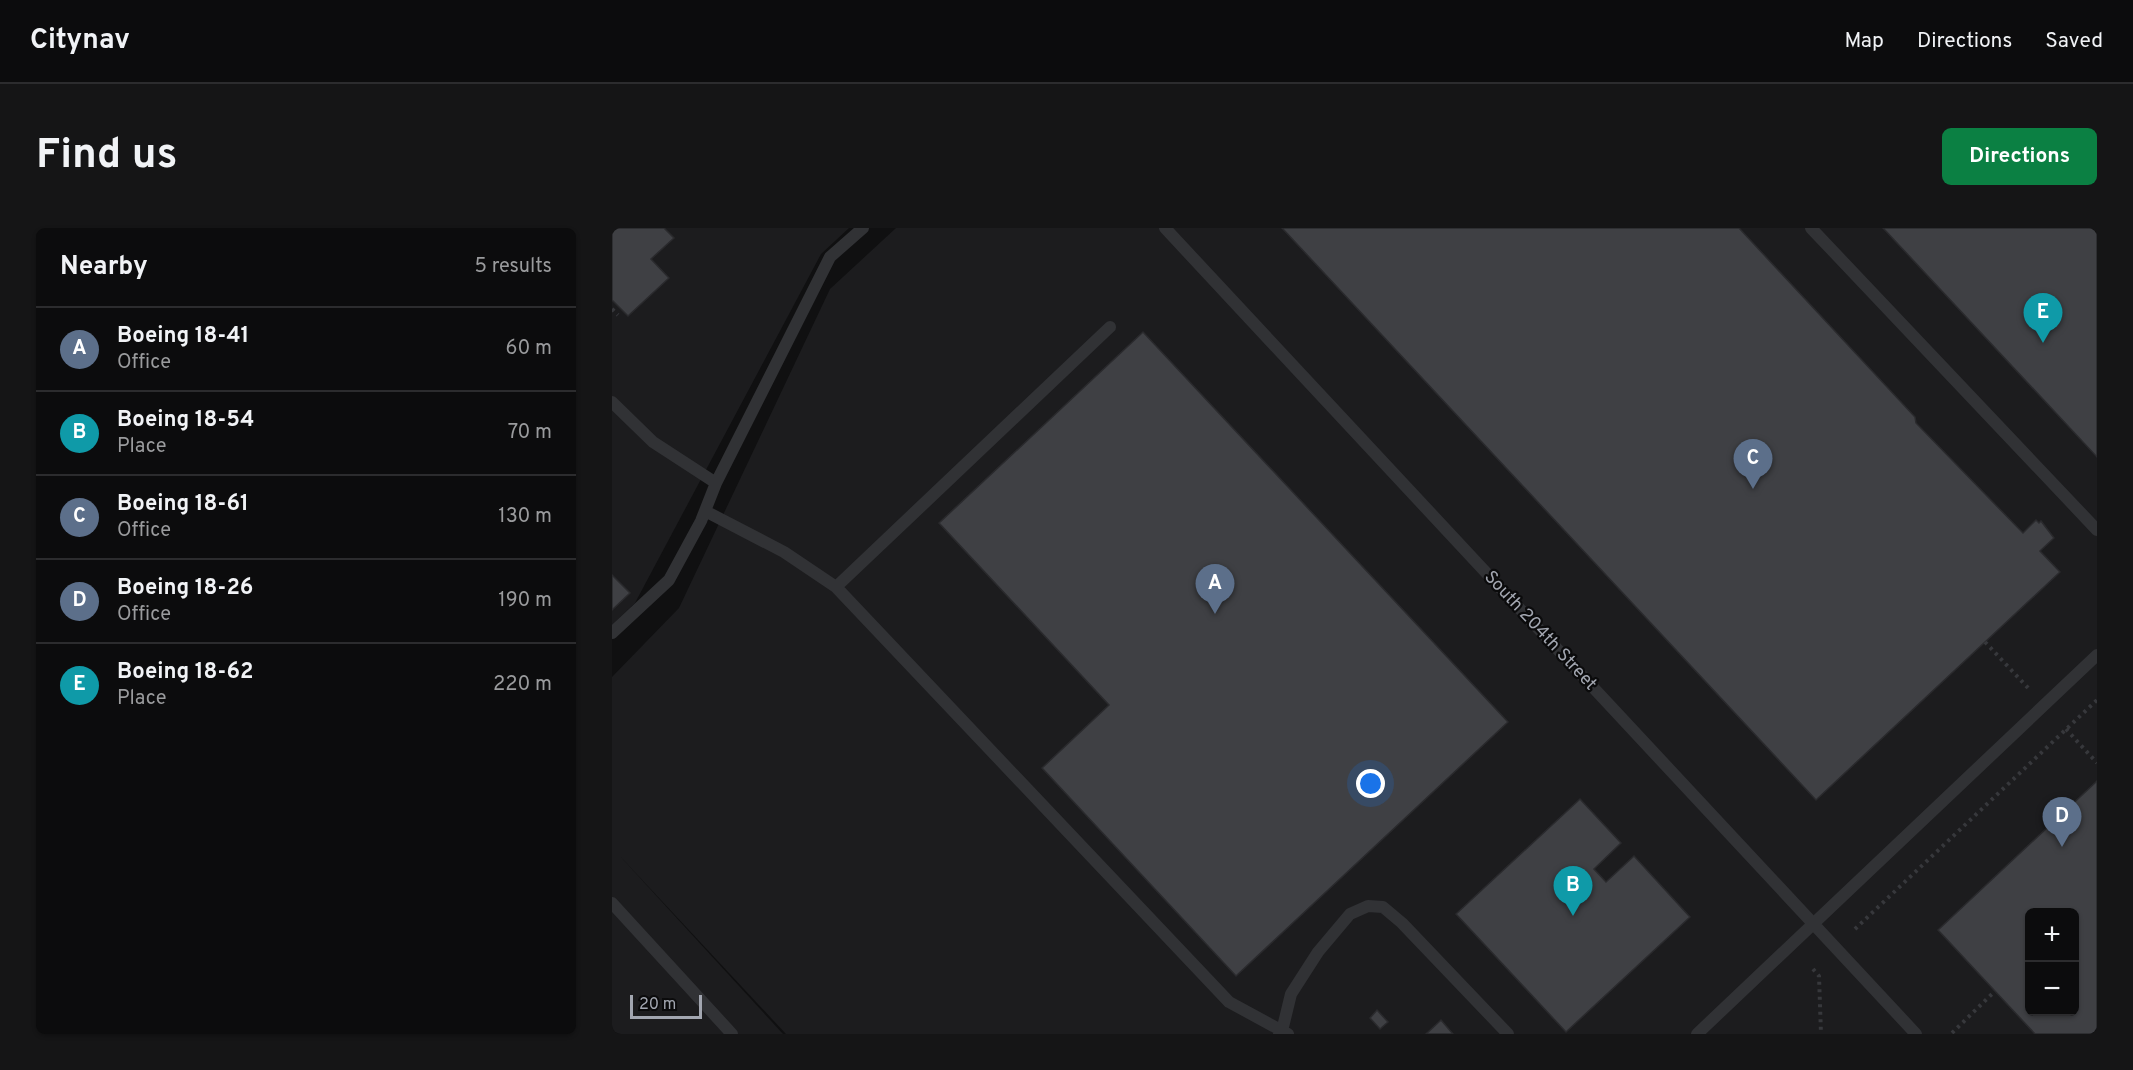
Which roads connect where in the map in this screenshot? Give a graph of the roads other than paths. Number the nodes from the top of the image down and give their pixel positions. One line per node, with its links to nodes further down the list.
1 (863, 228): 6 (lane)
2 (1165, 228): 13 (lane, South 204th Street)
3 (1811, 228): 8 (lane)
4 (1110, 327): 9 (lane)
5 (612, 402): 6 (lane)
6 (716, 483): 7 (lane)
7 (705, 511): 9 (lane); 10 (lane)
8 (2097, 530)
9 (836, 587): 14 (lane)
10 (612, 633)
11 (2097, 655): 13 (lane)
12 (612, 903): 15 (lane)
13 (1813, 924): 17 (lane); 18 (lane, South 204th Street)
14 (1283, 1033): 16 (lane)
15 (732, 1034)
16 (1508, 1034)
17 (1696, 1034)
18 (1916, 1034)

